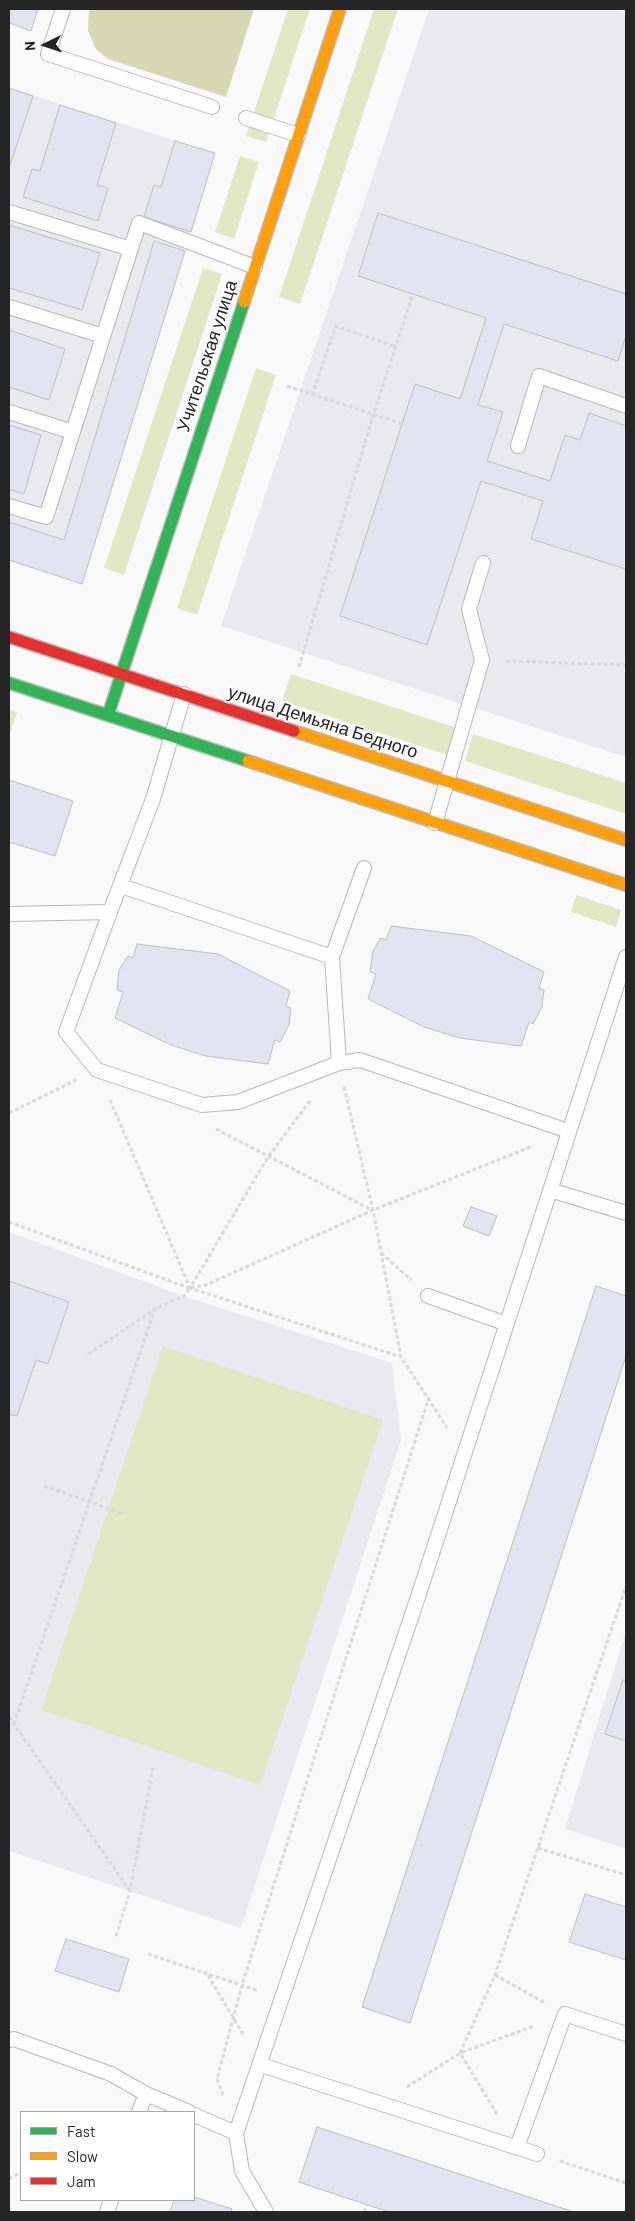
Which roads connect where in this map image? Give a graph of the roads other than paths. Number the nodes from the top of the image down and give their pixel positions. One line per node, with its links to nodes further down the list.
1 (62, 9): 3 (lane)
2 (340, 9): 5 (street, Учительская улица)
3 (212, 108)
4 (246, 118): 5 (lane)
5 (298, 135): 8 (street, Учительская улица)
6 (9, 212): 7 (lane)
7 (131, 249): 8 (lane); 10 (lane)
8 (255, 267): 18 (street, Учительская улица)
9 (9, 307): 10 (lane)
10 (104, 336): 13 (lane)
11 (626, 406): 14 (lane)
12 (9, 412): 13 (lane)
13 (73, 432): 15 (lane)
14 (518, 446)
15 (9, 506)
16 (483, 563): 23 (lane)
17 (9, 637): 18 (street, улица Демьяна Бедного)
18 (121, 674): 20 (street, улица Демьяна Бедного); 21 (street, Учительская улица)
19 (9, 683): 21 (street)
20 (184, 694): 22 (lane); 23 (street, улица Демьяна Бедного)
21 (108, 715): 22 (street)
22 (173, 736): 24 (street); 28 (lane)
23 (448, 781): 24 (lane); 25 (street, улица Демьяна Бедного)
24 (435, 822): 27 (street)
25 (626, 840)
26 (364, 868): 31 (lane)
27 (626, 885)
28 (121, 886): 29 (lane); 31 (lane)
29 (110, 912): 30 (lane); 33 (lane)
30 (9, 914)
31 (332, 958): 33 (lane)
32 (626, 958): 34 (lane)
33 (339, 1063): 34 (lane)
34 (568, 1131): 35 (lane)
35 (550, 1190): 36 (lane); 38 (lane)
36 (626, 1213)
37 (428, 1296): 38 (lane)
38 (507, 1324): 41 (lane)
39 (626, 2034): 47 (lane)
40 (9, 2040): 42 (lane)
41 (261, 2065): 46 (lane); 47 (lane)
42 (146, 2094): 43 (lane); 44 (lane)
43 (139, 2111)
44 (186, 2111)
45 (195, 2114): 46 (lane)
46 (236, 2133): 49 (lane)
47 (517, 2147): 48 (lane)
48 (537, 2154)
49 (266, 2212)

